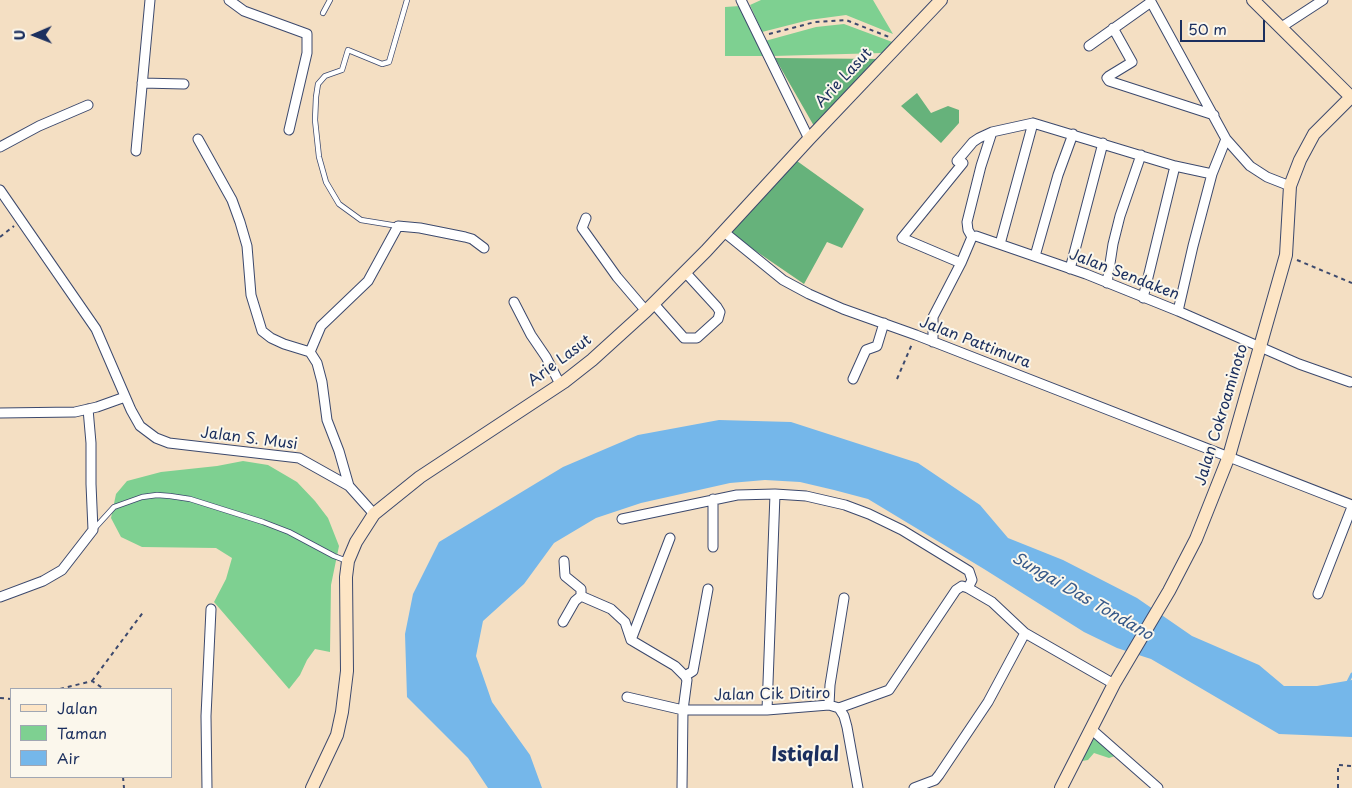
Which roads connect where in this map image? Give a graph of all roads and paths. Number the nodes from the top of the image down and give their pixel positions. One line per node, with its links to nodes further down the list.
1 (150, 0): 16 (street)
2 (229, 0): 22 (street)
3 (330, 0): 10 (lane)
4 (407, 0): 38 (lane)
5 (941, 0): 14 (main road, Arie Lasut)
6 (1252, 0): 12 (main road)
7 (1323, 0): 12 (street)
8 (1151, 1): 11 (street); 20 (street)
9 (746, 2): 13 (street)
10 (323, 13)
11 (1113, 28): 15 (street); 20 (street)
12 (1280, 28): 18 (main road)
13 (759, 36): 14 (path); 27 (street)
14 (900, 42): 27 (main road, Arie Lasut)
15 (1089, 46)
16 (142, 82): 17 (street); 30 (street)
17 (184, 84)
18 (1352, 97): 34 (main road, Jalan Cokroaminoto)
19 (88, 105): 29 (street)
20 (1214, 115): 26 (street)
21 (1032, 123): 23 (street); 24 (street); 42 (street)
22 (289, 130)
23 (992, 132): 40 (street); 46 (street)
24 (1073, 134): 28 (street); 45 (street)
25 (198, 139): 59 (street)
26 (1226, 139): 33 (street); 34 (street)
27 (809, 140): 39 (main road, Arie Lasut)
28 (1103, 143): 31 (street); 47 (street)
29 (0, 147)
30 (136, 151)
31 (1141, 155): 32 (street); 49 (street)
32 (1176, 166): 33 (street); 51 (street)
33 (1212, 174): 54 (street)
34 (1290, 186): 44 (main road, Jalan Cokroaminoto)
35 (0, 190): 37 (street, Jalan S. Musi)
36 (586, 218): 53 (street)
37 (20, 221): 41 (path); 64 (street, Jalan S. Musi)
38 (398, 226): 43 (street); 59 (street)
39 (724, 232): 48 (main road, Arie Lasut); 55 (street, Jalan Pattimura)
40 (974, 237): 42 (street, Jalan Sendaken); 46 (street)
41 (0, 238)
42 (1000, 244): 45 (street, Jalan Sendaken)
43 (484, 248)
44 (1286, 255): 50 (path); 58 (main road, Jalan Cokroaminoto)
45 (1035, 256): 47 (street, Jalan Sendaken)
46 (961, 263): 57 (street)
47 (1070, 269): 49 (street, Jalan Sendaken)
48 (685, 272): 53 (main road, Arie Lasut); 53 (street)
49 (1107, 283): 51 (street, Jalan Sendaken)
50 (1352, 283)
51 (1143, 298): 54 (street, Jalan Sendaken)
52 (514, 302): 63 (street)
53 (650, 308): 63 (main road, Arie Lasut)
54 (1178, 311): 58 (street, Jalan Sendaken)
55 (884, 323): 56 (street, Jalan Pattimura); 60 (street)
56 (916, 335): 57 (street, Jalan Pattimura); 61 (path)
57 (933, 342): 67 (street, Jalan Pattimura)
58 (1259, 347): 62 (street, Jalan Sendaken); 67 (main road, Jalan Cokroaminoto)
59 (310, 352): 68 (street)
60 (854, 380)
61 (897, 380)
62 (1350, 382)
63 (560, 384): 72 (main road, Arie Lasut)
64 (125, 397): 65 (street); 68 (street, Jalan S. Musi)
65 (88, 409): 66 (street); 74 (street)
66 (0, 413)
67 (1229, 456): 71 (street, Jalan Pattimura); 92 (main road, Jalan Cokroaminoto)
68 (349, 486): 72 (street, Jalan S. Musi)
69 (776, 494): 70 (street); 80 (street); 99 (street)
70 (713, 499): 73 (street); 76 (street)
71 (1352, 506): 81 (street)
72 (374, 514): 77 (main road, Arie Lasut)
73 (622, 519)
74 (94, 530): 77 (lane); 83 (street)
75 (670, 538): 89 (street)
76 (713, 547)
77 (348, 561): 103 (main road, Arie Lasut)
78 (564, 561): 82 (street)
79 (708, 588): 90 (street)
80 (968, 588): 88 (street); 97 (street)
81 (1318, 594)
82 (580, 596): 87 (street); 89 (street)
83 (0, 597)
84 (844, 598): 96 (street)
85 (211, 609): 102 (street)
86 (144, 612): 91 (path)
87 (562, 622)
88 (1025, 633): 92 (street); 106 (street)
89 (631, 640): 90 (street)
90 (685, 676): 98 (street)
91 (92, 681): 93 (path); 94 (path)
92 (1114, 684): 100 (main road, Jalan Cokroaminoto)
93 (64, 688)
94 (102, 688)
95 (627, 697): 98 (street, Jalan Cik Ditiro)
96 (829, 705): 97 (street, Jalan Cik Ditiro); 99 (street, Jalan Cik Ditiro)
97 (839, 708): 105 (street, Jalan Cik Ditiro)
98 (683, 710): 99 (street, Jalan Cik Ditiro); 104 (street)
99 (767, 710)
100 (1091, 729): 107 (main road, Jalan Cokroaminoto); 108 (street)
101 (1352, 766): 109 (path)
102 (207, 788)
103 (312, 788)
104 (682, 788)
105 (858, 788)
106 (914, 788)
107 (1061, 788)
108 (1158, 788)
109 (1338, 788)

